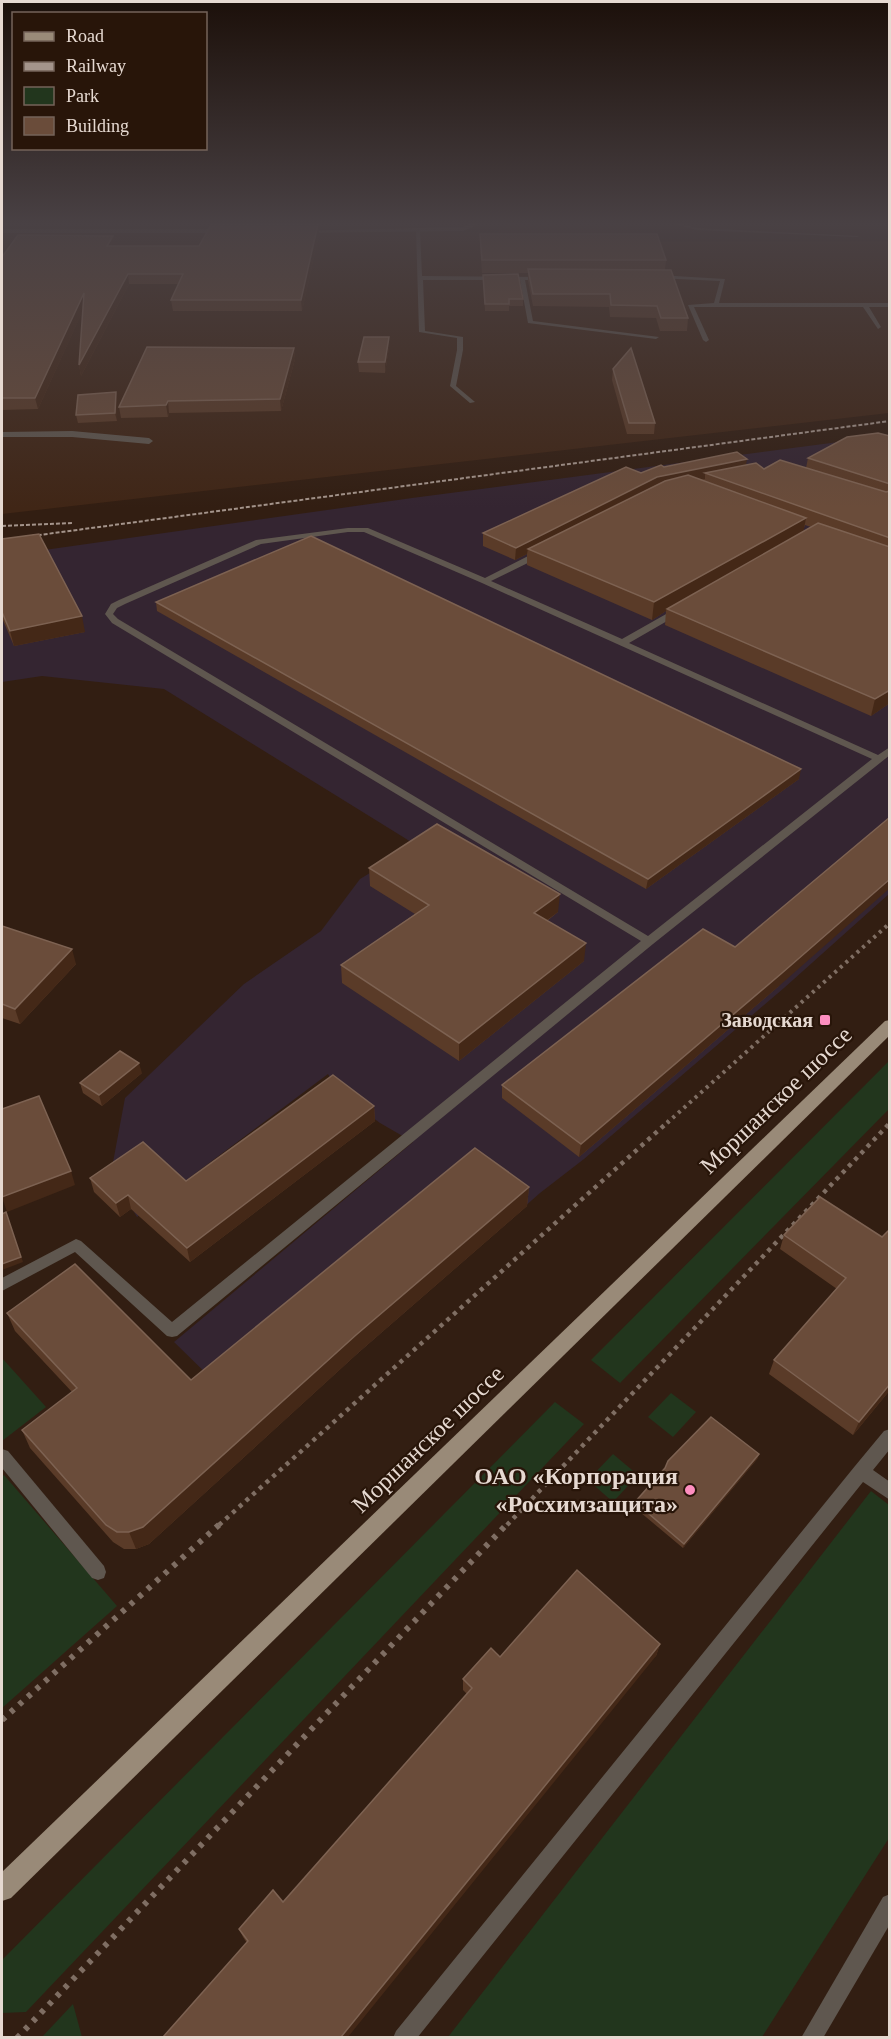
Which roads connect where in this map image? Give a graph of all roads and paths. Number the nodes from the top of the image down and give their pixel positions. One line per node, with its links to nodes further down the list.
1 (421, 317): 8 (lane)
2 (529, 317): 6 (lane)
3 (696, 317): 7 (lane)
4 (872, 317): 5 (lane)
5 (878, 327)
6 (656, 336)
7 (706, 340)
8 (472, 402)
9 (2, 435): 10 (street)
10 (149, 441)
11 (547, 550): 12 (lane)
12 (485, 582): 14 (lane); 18 (lane)
13 (682, 609): 14 (lane)
14 (622, 643): 16 (lane)
15 (890, 750): 16 (lane)
16 (878, 758): 18 (lane)
17 (890, 922): 27 (path)
18 (649, 941): 21 (lane)
19 (888, 1028): 28 (main road, Моршанское шоссе)
20 (890, 1123): 30 (path)
21 (2, 1285)
22 (890, 1436): 24 (lane)
23 (2, 1456): 26 (lane)
24 (861, 1471): 25 (lane); 31 (lane)
25 (890, 1492)
26 (98, 1572)
27 (2, 1720)
28 (2, 1889)
29 (890, 1904): 32 (lane)
30 (17, 2037)
31 (403, 2037)
32 (811, 2037)

